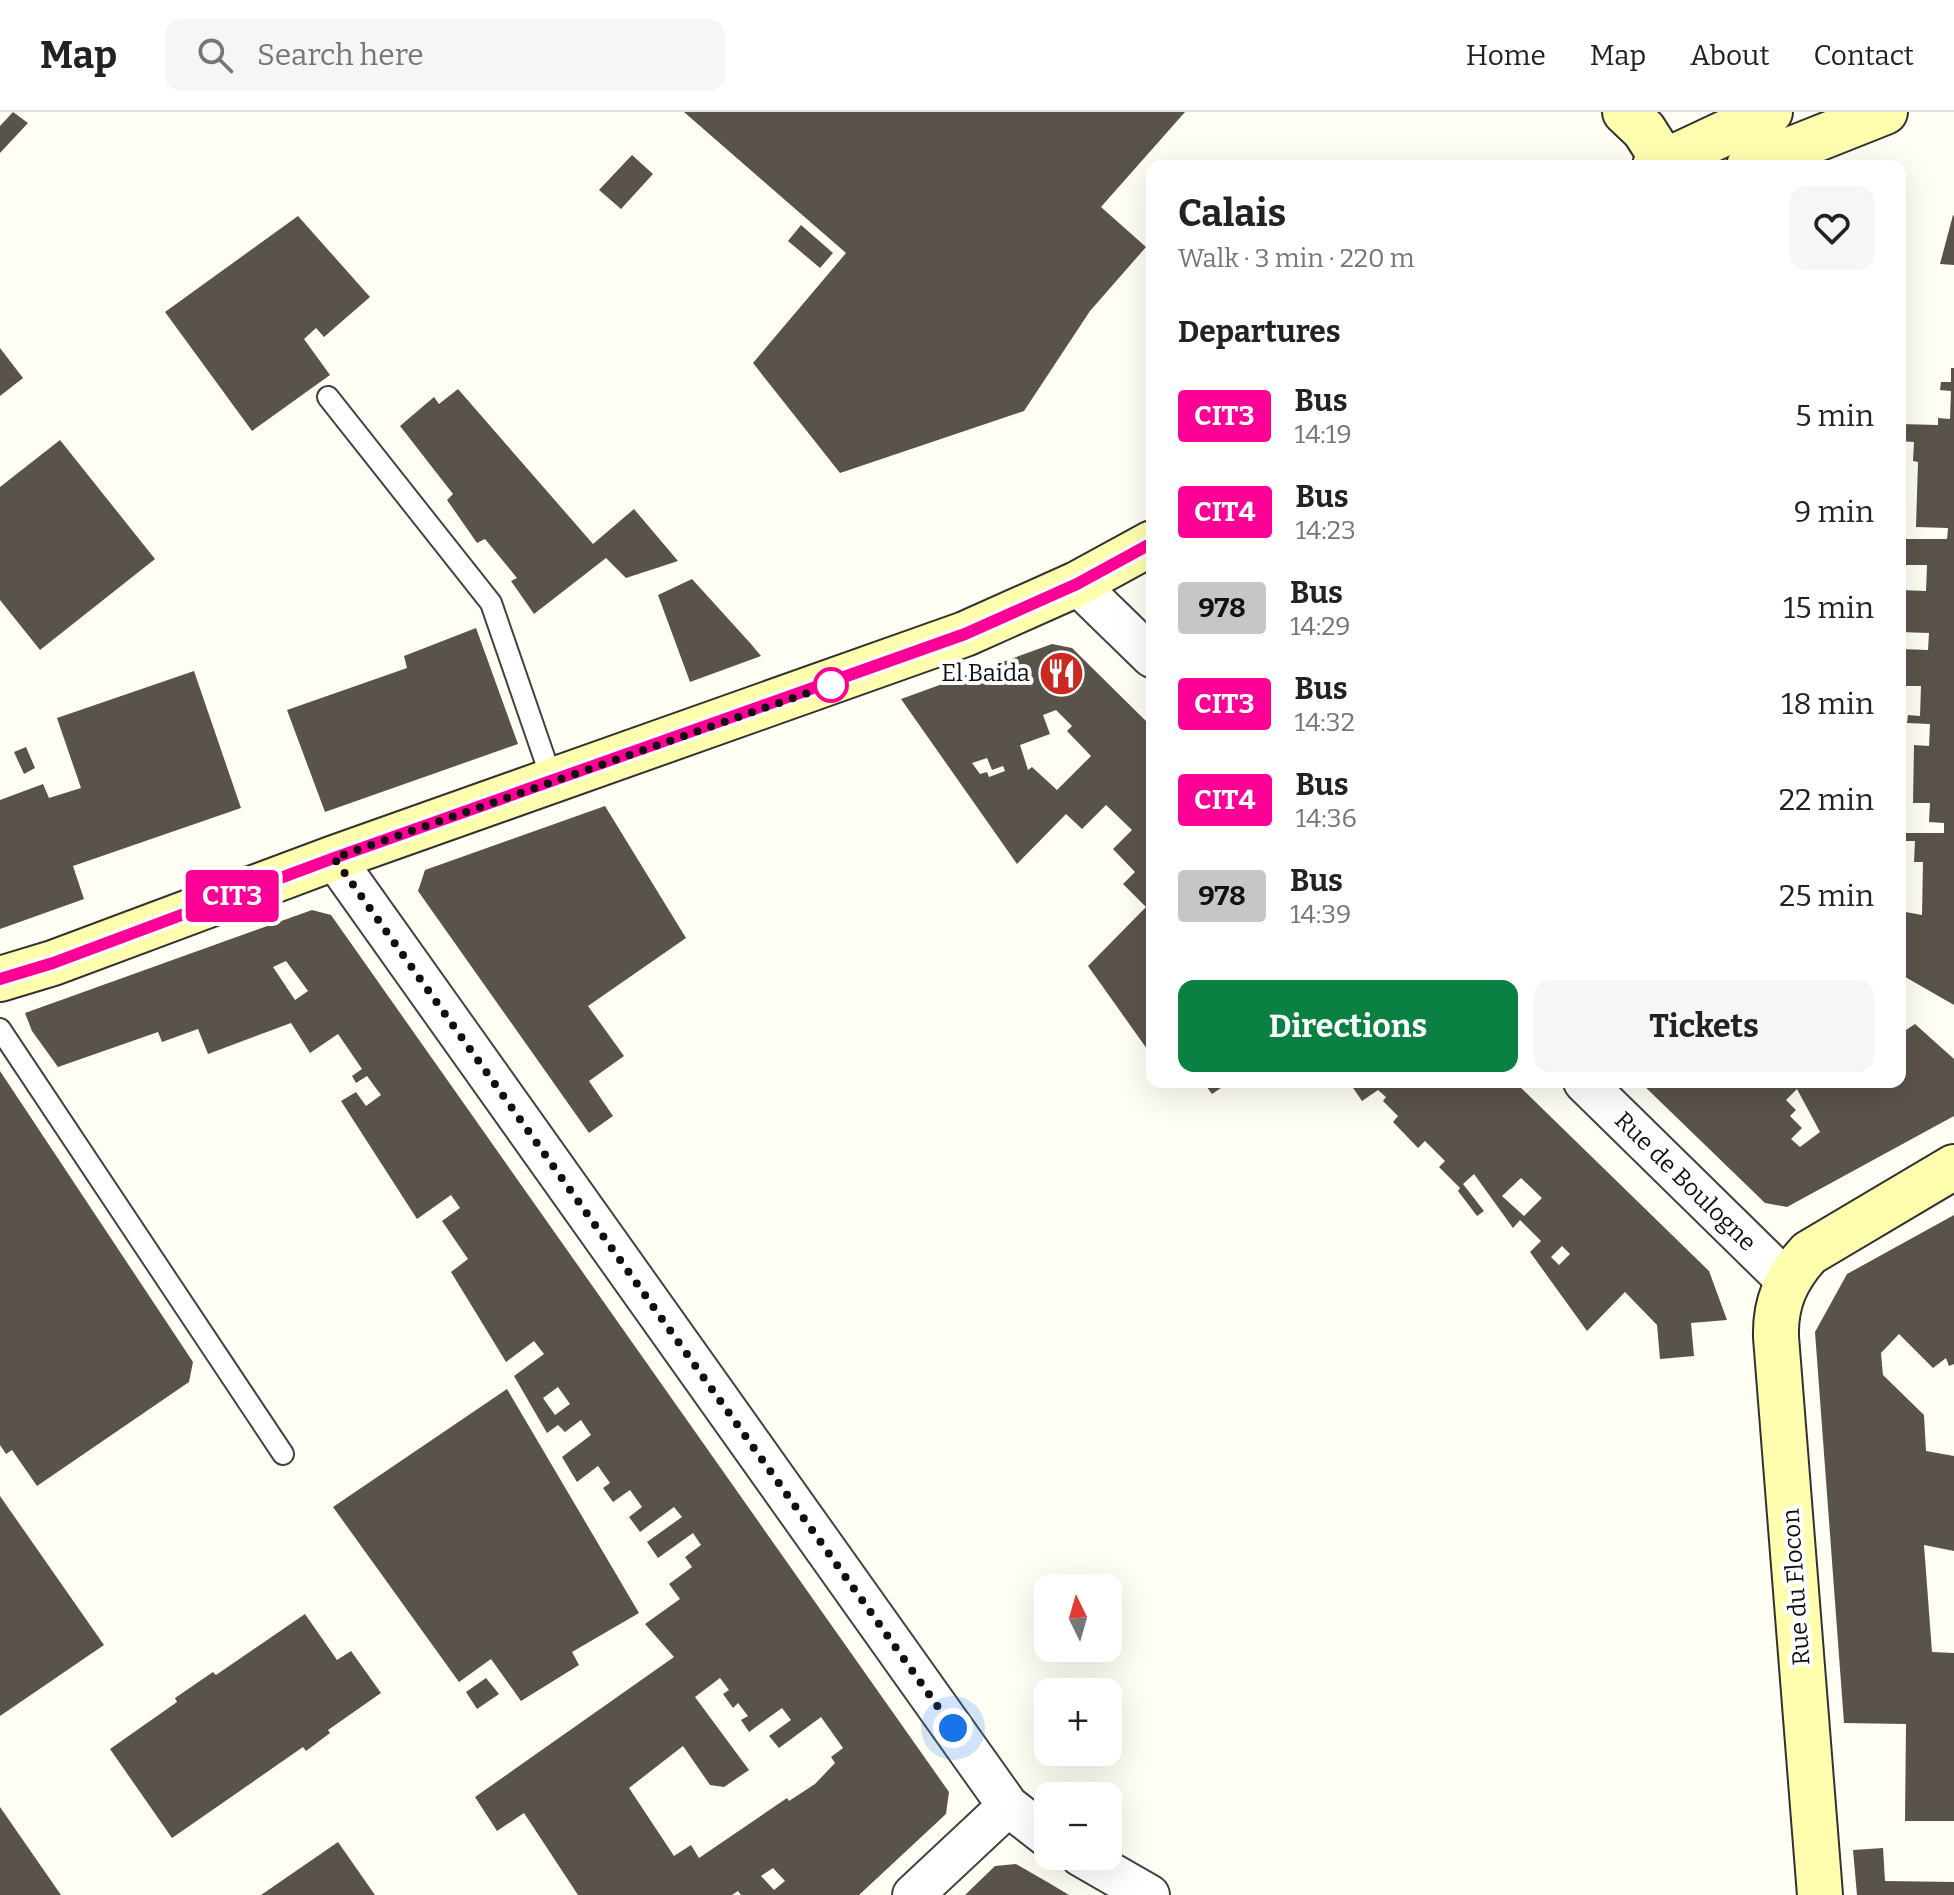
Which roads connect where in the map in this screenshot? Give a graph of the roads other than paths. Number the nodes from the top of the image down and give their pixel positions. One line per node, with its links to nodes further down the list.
1 (1625, 112): 4 (main road)
2 (1770, 112): 5 (main road)
3 (1885, 112): 6 (main road)
4 (1660, 160)
5 (1670, 160)
6 (1764, 160)
7 (328, 397): 11 (lane)
8 (1146, 546): 9 (main road)
9 (1077, 584): 10 (street); 11 (main road)
10 (1146, 651)
11 (553, 783): 12 (main road)
12 (334, 858): 13 (main road); 19 (street)
13 (0, 979)
14 (0, 1029): 18 (lane)
15 (1590, 1088): 17 (street, Rue de Boulogne)
16 (1954, 1167): 17 (main road)
17 (1787, 1281): 24 (main road, Rue du Flocon)
18 (283, 1454)
19 (1008, 1806): 20 (street); 22 (street)
20 (1034, 1826)
21 (1105, 1870): 23 (street)
22 (913, 1895)
23 (1149, 1895)
24 (1820, 1895)

